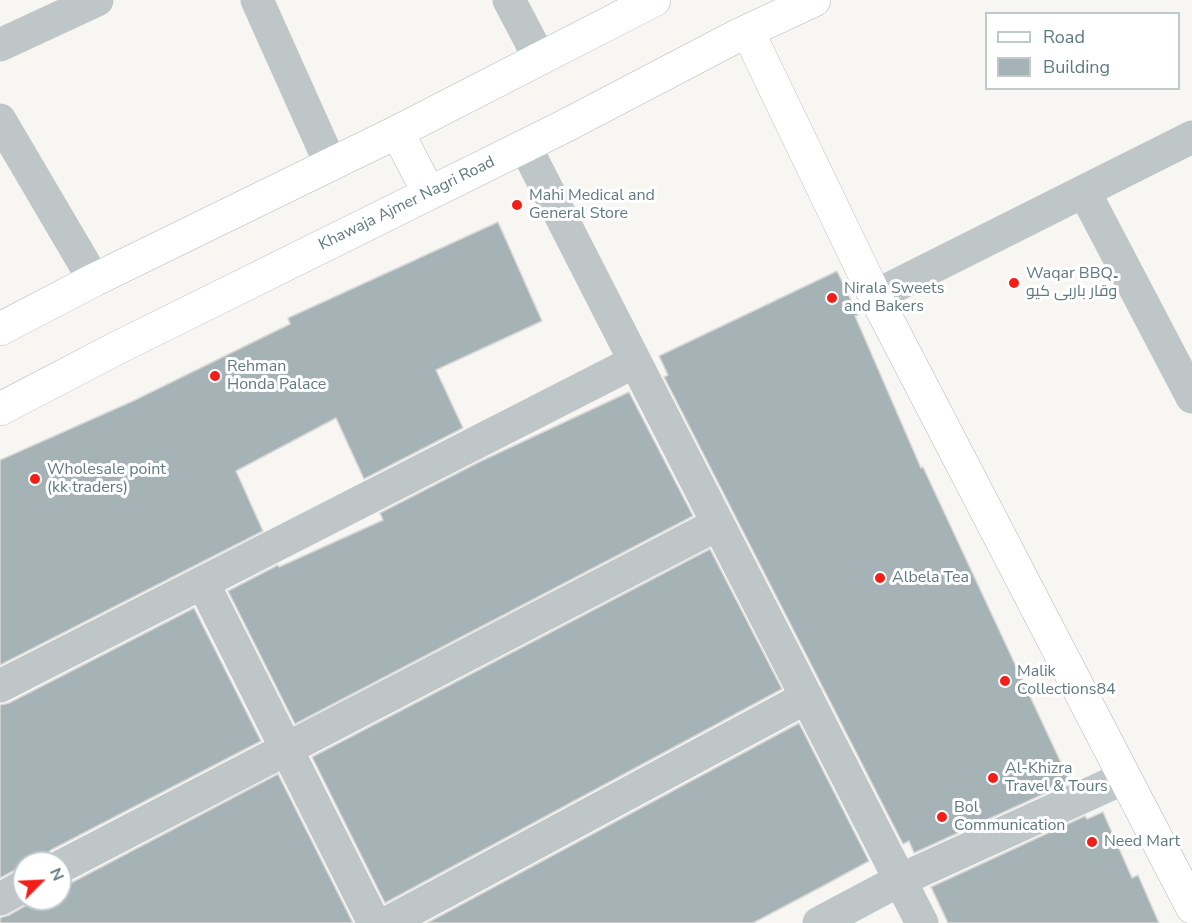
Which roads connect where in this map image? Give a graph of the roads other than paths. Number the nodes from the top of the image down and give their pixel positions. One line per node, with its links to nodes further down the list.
1 (97, 0): 7 (street)
2 (257, 0): 13 (street)
3 (509, 0): 8 (street)
4 (654, 0): 8 (street)
5 (814, 0): 6 (street, Khawaja Ajmer Nagri Road)
6 (748, 32): 12 (street, Khawaja Ajmer Nagri Road); 17 (street)
7 (0, 45)
8 (540, 59): 10 (street)
9 (0, 120): 16 (street)
10 (397, 132): 13 (street); 15 (street)
11 (1192, 136): 14 (street)
12 (525, 146): 15 (street, Khawaja Ajmer Nagri Road); 19 (street)
13 (331, 165): 16 (street)
14 (1084, 191): 17 (street); 20 (street)
15 (429, 193): 21 (street, Khawaja Ajmer Nagri Road)
16 (94, 280): 18 (street)
17 (875, 296): 27 (street)
18 (0, 329)
19 (634, 362): 22 (street); 23 (street)
20 (1188, 380)
21 (0, 409)
22 (718, 524): 25 (street); 26 (street)
23 (202, 583): 24 (street); 26 (street)
24 (0, 686)
25 (807, 697): 29 (street); 32 (street)
26 (287, 748): 28 (street); 31 (street)
27 (1124, 778): 29 (street); 30 (street)
28 (72, 861)
29 (900, 880): 33 (street); 34 (street)
30 (1192, 907)
31 (374, 923)
32 (387, 923)
33 (819, 923)
34 (922, 923)

